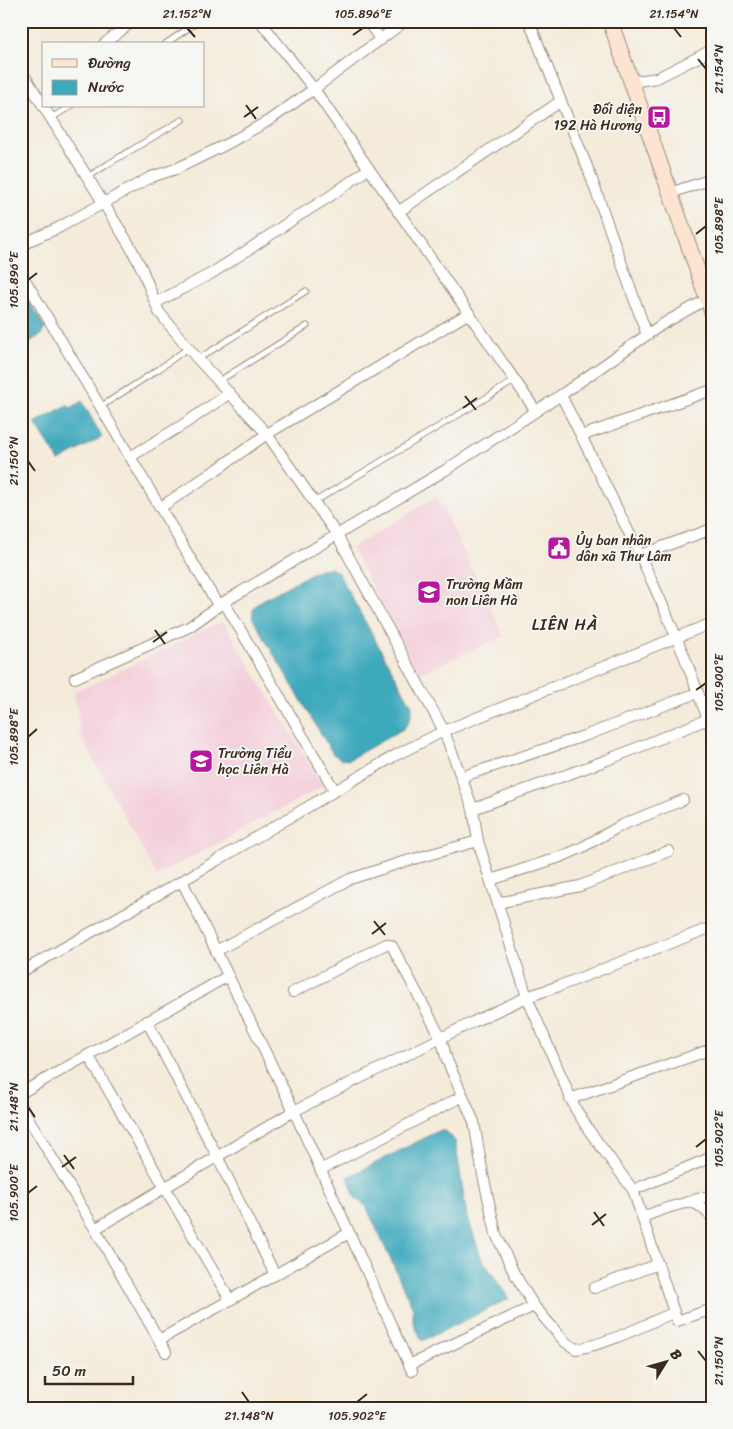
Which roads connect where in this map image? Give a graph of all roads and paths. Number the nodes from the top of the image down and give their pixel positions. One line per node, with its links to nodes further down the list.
1 (133, 21): 9 (street)
2 (199, 21): 10 (lane)
3 (260, 21): 14 (street)
4 (367, 21): 8 (street)
5 (405, 21): 8 (street)
6 (529, 21): 15 (street)
7 (610, 21): 13 (main road)
8 (380, 40): 14 (street)
9 (107, 42)
10 (168, 42)
11 (712, 50): 13 (street)
12 (21, 70): 16 (street)
13 (630, 82): 24 (main road)
14 (314, 89): 21 (street); 25 (street)
15 (561, 101): 26 (street); 34 (street)
16 (42, 104)
17 (45, 108): 19 (street)
18 (68, 108): 19 (lane)
19 (51, 118): 22 (street)
20 (182, 120): 22 (lane)
21 (368, 169): 26 (street); 30 (street)
22 (88, 178): 25 (street)
23 (712, 179): 24 (street)
24 (670, 193): 31 (main road)
25 (104, 202): 27 (street); 30 (street)
26 (398, 212): 32 (street)
27 (21, 246)
28 (21, 273): 42 (street)
29 (306, 291): 36 (lane)
30 (155, 303): 35 (street)
31 (709, 306): 34 (street)
32 (469, 313): 37 (street); 44 (street)
33 (307, 326): 38 (lane)
34 (647, 335): 41 (street)
35 (188, 348): 36 (street); 42 (lane)
36 (198, 360): 38 (street)
37 (514, 380): 43 (street); 47 (lane)
38 (218, 381): 40 (street)
39 (712, 390): 45 (street)
40 (230, 393): 44 (street); 46 (street)
41 (561, 395): 43 (street); 45 (street)
42 (100, 406): 46 (street)
43 (536, 411): 50 (street)
44 (267, 434): 47 (street); 48 (street)
45 (581, 436): 51 (street)
46 (130, 456): 48 (street)
47 (314, 502): 50 (street)
48 (160, 507): 52 (street)
49 (712, 529): 51 (street)
50 (337, 535): 52 (street); 59 (street)
51 (640, 555): 54 (street)
52 (221, 603): 55 (street); 61 (street)
53 (712, 623): 54 (street)
54 (676, 636): 56 (street); 59 (street)
55 (75, 678)
56 (697, 693): 57 (street); 60 (street)
57 (708, 719): 58 (street); 63 (street)
58 (712, 730)
59 (444, 731): 60 (street); 61 (street)
60 (461, 777): 63 (street)
61 (335, 791): 67 (street)
62 (683, 800): 66 (street)
63 (473, 809): 64 (street)
64 (478, 841): 66 (street); 70 (street)
65 (669, 851): 68 (street)
66 (491, 880): 68 (street)
67 (182, 881): 70 (street); 71 (street)
68 (498, 904): 74 (street)
69 (712, 927): 74 (street)
70 (216, 951): 72 (street)
71 (21, 972)
72 (228, 976): 75 (street); 83 (street)
73 (293, 992): 76 (street)
74 (527, 997): 76 (street); 81 (street)
75 (147, 1021): 78 (street); 84 (street)
76 (441, 1038): 80 (street); 83 (street)
77 (712, 1049): 81 (street)
78 (88, 1054): 79 (street); 87 (street)
79 (21, 1093)
80 (463, 1096): 86 (street); 99 (street)
81 (570, 1099): 88 (street)
82 (21, 1106): 93 (street)
83 (294, 1111): 84 (street); 86 (street)
84 (217, 1156): 87 (street); 96 (street)
85 (712, 1157): 88 (street)
86 (320, 1170): 94 (street)
87 (165, 1186): 93 (street); 98 (street)
88 (633, 1190): 91 (street)
89 (712, 1195): 90 (street)
90 (684, 1204): 91 (street); 92 (street)
91 (643, 1217): 95 (street)
92 (712, 1218)
93 (95, 1229): 102 (street)
94 (350, 1233): 96 (street); 99 (street)
95 (658, 1264): 97 (street); 101 (street)
96 (275, 1275): 98 (street)
97 (594, 1288)
98 (230, 1300): 102 (street)
99 (534, 1306): 101 (street)
100 (712, 1309): 101 (street)
101 (673, 1312)
102 (159, 1340): 103 (street)
103 (166, 1352)

